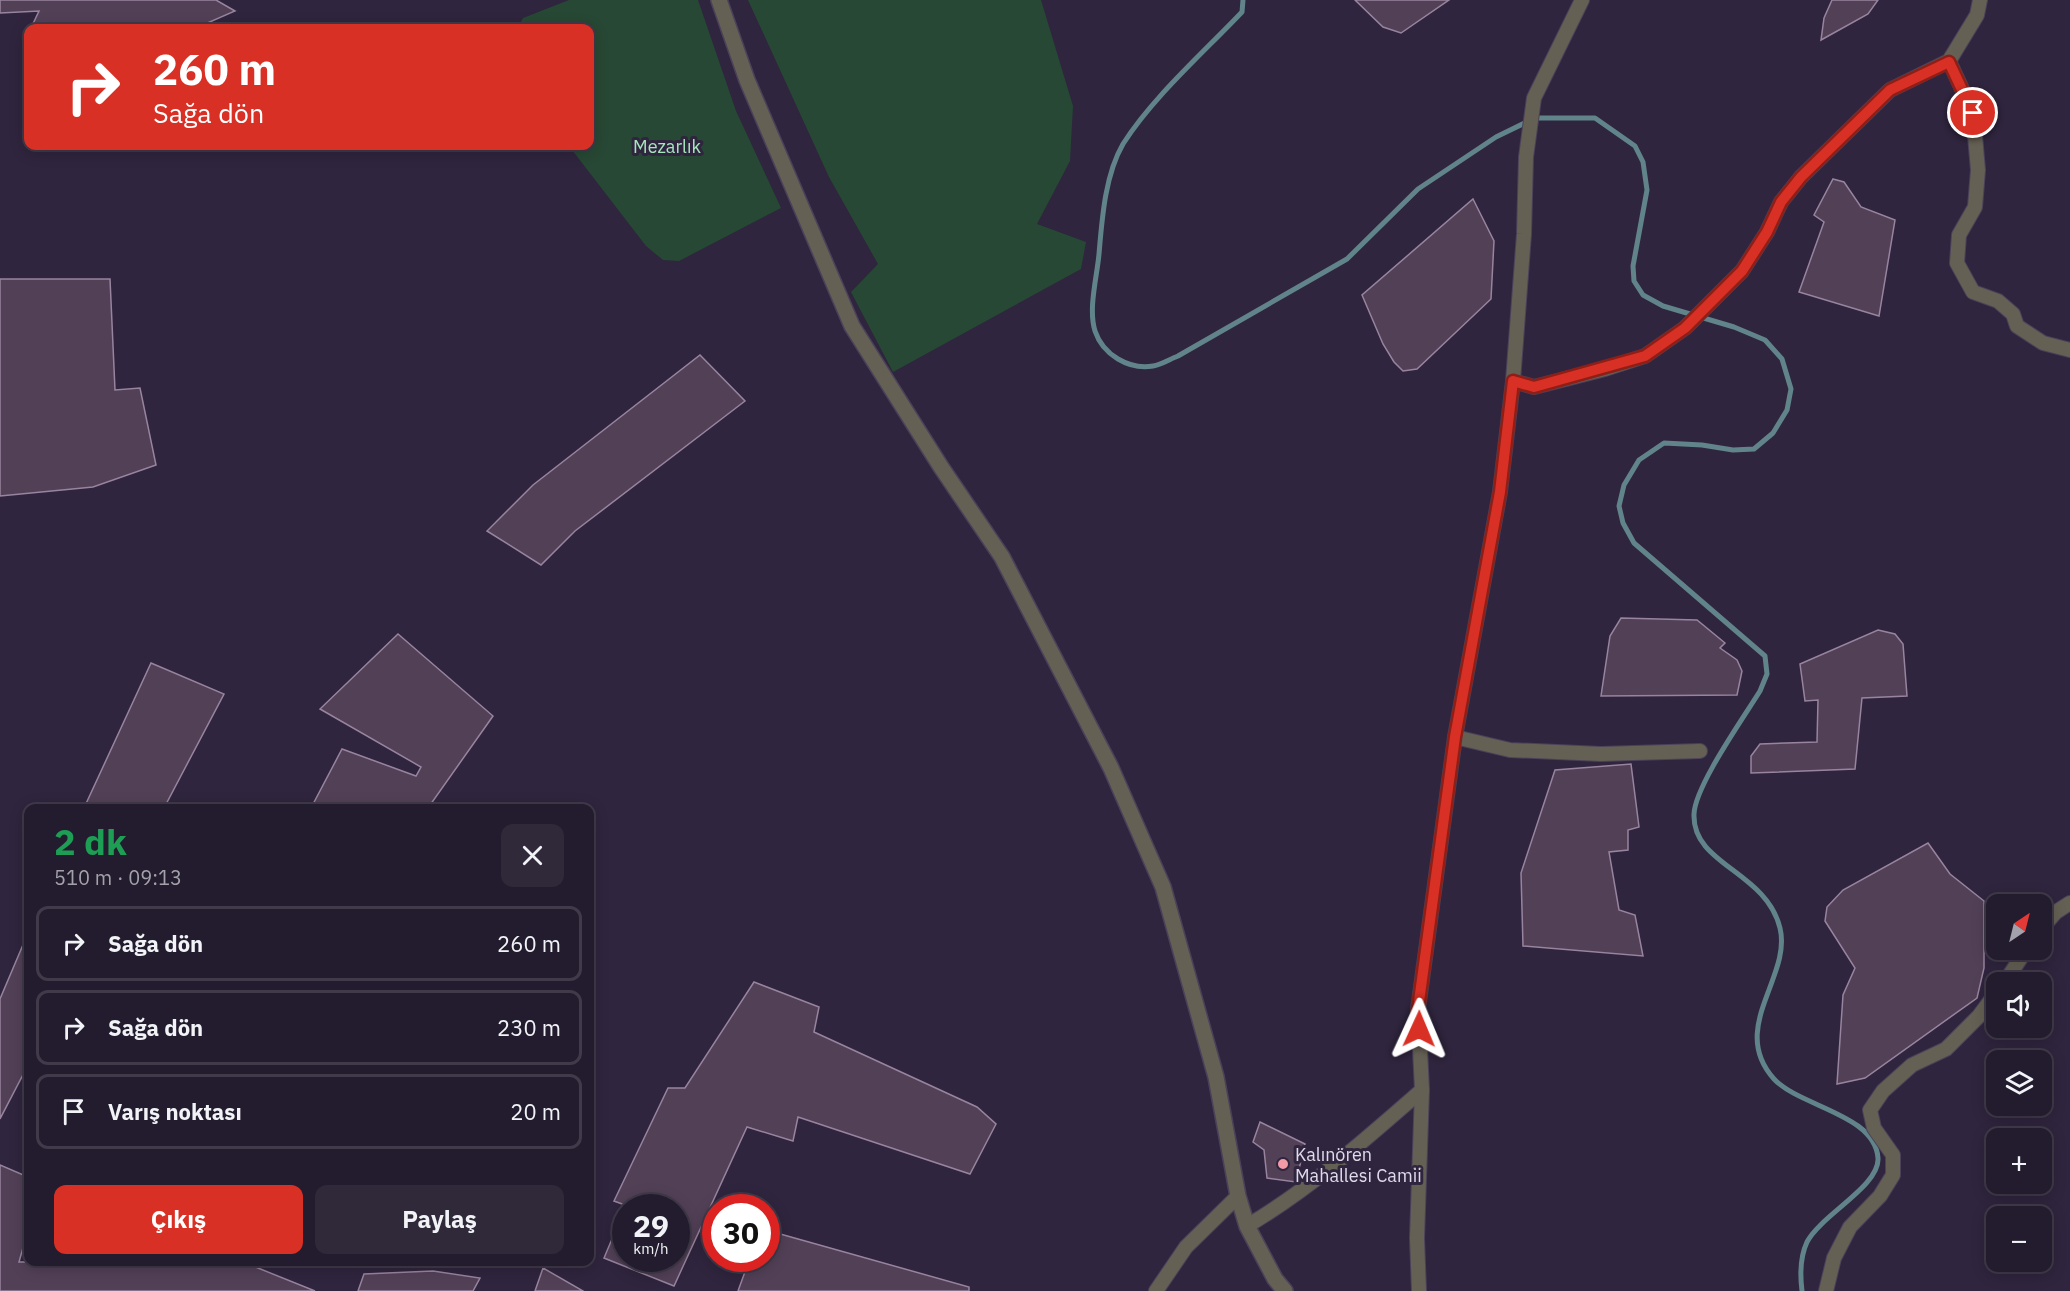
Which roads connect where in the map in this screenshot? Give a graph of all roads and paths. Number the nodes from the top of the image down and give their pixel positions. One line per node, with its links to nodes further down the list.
1 (719, 0): 13 (street)
2 (1582, 0): 6 (street)
3 (1980, 0): 4 (street)
4 (1949, 62): 5 (street); 6 (street)
5 (2070, 350)
6 (1513, 381): 7 (street)
7 (1455, 737): 8 (street); 12 (street)
8 (1700, 751)
9 (2070, 903): 10 (street)
10 (2052, 917)
11 (1986, 1007): 18 (street)
12 (1422, 1090): 14 (street); 17 (street)
13 (1238, 1196): 14 (street); 15 (street)
14 (1247, 1226): 16 (street)
15 (1156, 1291)
16 (1285, 1291)
17 (1419, 1291)
18 (1826, 1291)

